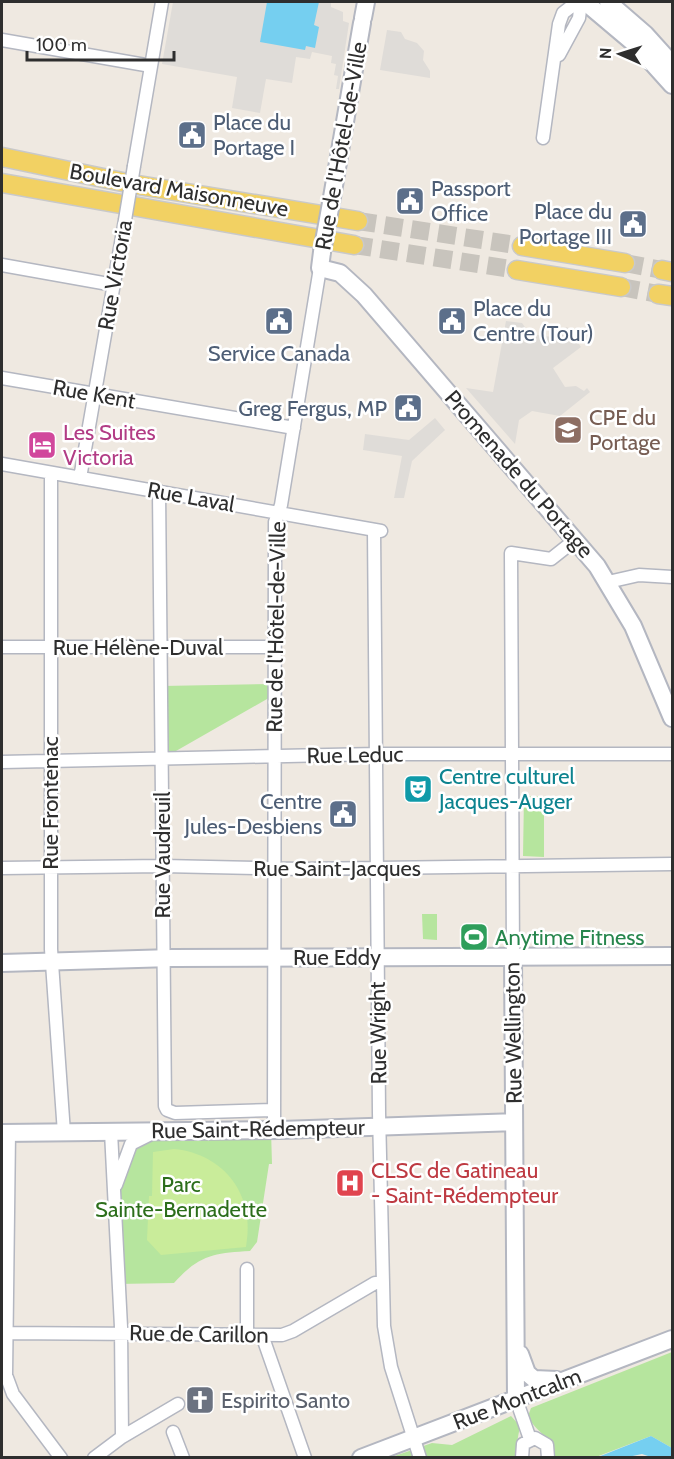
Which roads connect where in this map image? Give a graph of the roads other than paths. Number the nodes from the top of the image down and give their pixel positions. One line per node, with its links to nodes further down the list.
1 (162, 2): 7 (street, Rue Victoria)
2 (581, 2): 8 (main road); 9 (street)
3 (608, 2): 6 (main road)
4 (363, 14): 15 (main road, Rue de l'Hôtel-de-Ville, bridge)
5 (2, 40): 7 (street)
6 (672, 64)
7 (152, 66): 19 (street, Rue Victoria, bridge)
8 (672, 85)
9 (543, 138)
10 (2, 157): 12 (main road, Boulevard Maisonneuve)
11 (2, 183): 13 (main road, Boulevard Maisonneuve)
12 (358, 221)
13 (354, 244)
14 (522, 246): 16 (main road)
15 (321, 260): 23 (street, Rue de l'Hôtel-de-Ville); 30 (main road, Promenade du Portage)
16 (625, 263)
17 (2, 265): 19 (street)
18 (517, 270): 20 (main road)
19 (114, 285): 22 (street, Rue Victoria)
20 (621, 288)
21 (2, 378): 22 (street, Rue Kent)
22 (93, 394): 23 (street, Rue Kent); 26 (street, Rue Victoria)
23 (294, 428): 28 (street, Rue de l'Hôtel-de-Ville)
24 (2, 464): 25 (street, Rue Laval)
25 (51, 472): 26 (street, Rue Laval); 34 (street, Rue Frontenac)
26 (80, 478): 27 (street, Rue Laval)
27 (159, 491): 28 (street, Rue Laval); 35 (street, Rue Vaudreuil)
28 (278, 513): 29 (street, Rue Laval); 36 (street, Rue de l'Hôtel-de-Ville)
29 (378, 531): 38 (street, Rue Wright)
30 (575, 540): 32 (main road, Promenade du Portage); 40 (street, Rue Wellington)
31 (672, 577): 32 (street)
32 (608, 582): 37 (main road, Promenade du Portage)
33 (2, 647): 34 (street, Rue Hélène-Duval)
34 (50, 647): 35 (street, Rue Hélène-Duval); 43 (street, Rue Frontenac)
35 (162, 647): 36 (street, Rue Hélène-Duval); 42 (street, Rue Vaudreuil)
36 (274, 648): 41 (street, Rue de l'Hôtel-de-Ville)
37 (672, 718)
38 (377, 754): 40 (street, Rue Leduc); 41 (street, Rue Leduc); 51 (street, Rue Wright)
39 (672, 754): 40 (street, Rue Leduc)
40 (511, 755): 47 (street, Rue Wellington)
41 (274, 757): 42 (street, Rue Leduc); 50 (street, Rue de l'Hôtel-de-Ville)
42 (162, 759): 43 (street, Rue Leduc); 46 (street, Rue Vaudreuil)
43 (50, 761): 44 (street, Rue Leduc); 49 (street, Rue Frontenac)
44 (2, 762)
45 (672, 864): 47 (street, Rue Saint-Jacques)
46 (162, 866): 49 (street, Rue Saint-Jacques); 50 (street, Rue Saint-Jacques); 56 (street, Rue Vaudreuil)
47 (511, 866): 51 (street, Rue Saint-Jacques); 55 (street, Rue Wellington)
48 (2, 868): 49 (street, Rue Saint-Jacques)
49 (49, 868): 57 (street, Rue Frontenac)
50 (273, 868): 51 (street, Rue Saint-Jacques); 54 (street, Rue de l'Hôtel-de-Ville)
51 (377, 868): 52 (street, Rue Wright)
52 (378, 956): 54 (main road, Rue Eddy); 55 (main road, Rue Eddy); 61 (street, Rue Wright)
53 (672, 956): 55 (main road, Rue Eddy)
54 (273, 957): 56 (main road, Rue Eddy); 59 (street, Rue de l'Hôtel-de-Ville)
55 (513, 957): 60 (main road, Rue Wellington)
56 (163, 958): 57 (main road, Rue Eddy); 59 (street, Rue Vaudreuil)
57 (51, 961): 58 (main road, Rue Eddy); 66 (street, Rue Frontenac)
58 (2, 963)
59 (274, 1110): 62 (street, Rue de l'Hôtel-de-Ville)
60 (514, 1122): 61 (main road, Rue Saint-Rédempteur); 75 (main road, Rue Wellington)
61 (380, 1126): 62 (main road, Rue Saint-Rédempteur); 69 (street, Rue Wright)
62 (274, 1130): 64 (main road, Rue Saint-Rédempteur)
63 (111, 1132): 64 (main road, Rue Saint-Rédempteur); 66 (main road, Rue Saint-Rédempteur); 67 (street)
64 (160, 1132): 67 (street)
65 (5, 1133): 66 (main road, Rue Saint-Rédempteur); 70 (street)
66 (64, 1133)
67 (114, 1194): 71 (street)
68 (247, 1269): 72 (street)
69 (383, 1283): 73 (street, Rue de Carillon); 81 (street, Rue Wright)
70 (3, 1333): 71 (street, Rue de Carillon); 83 (street)
71 (121, 1333): 72 (street, Rue de Carillon); 80 (street)
72 (247, 1334): 73 (street, Rue de Carillon)
73 (262, 1335): 86 (street)
74 (672, 1340): 76 (main road, Rue Montcalm)
75 (517, 1344): 76 (main road); 77 (main road, Rue Wellington)
76 (564, 1380): 77 (main road, Rue Montcalm)
77 (516, 1399): 81 (main road, Rue Montcalm); 82 (street, Rue Wellington)
78 (178, 1404): 80 (street)
79 (173, 1432): 85 (street)
80 (122, 1437): 84 (street)
81 (413, 1439): 87 (main road, Rue Montcalm); 88 (street, Rue Wright)
82 (530, 1439): 89 (street); 90 (street, Rue Wellington)
83 (61, 1458)
84 (94, 1458)
85 (183, 1458)
86 (305, 1458)
87 (361, 1458)
88 (420, 1458)
89 (522, 1458)
90 (548, 1458)

